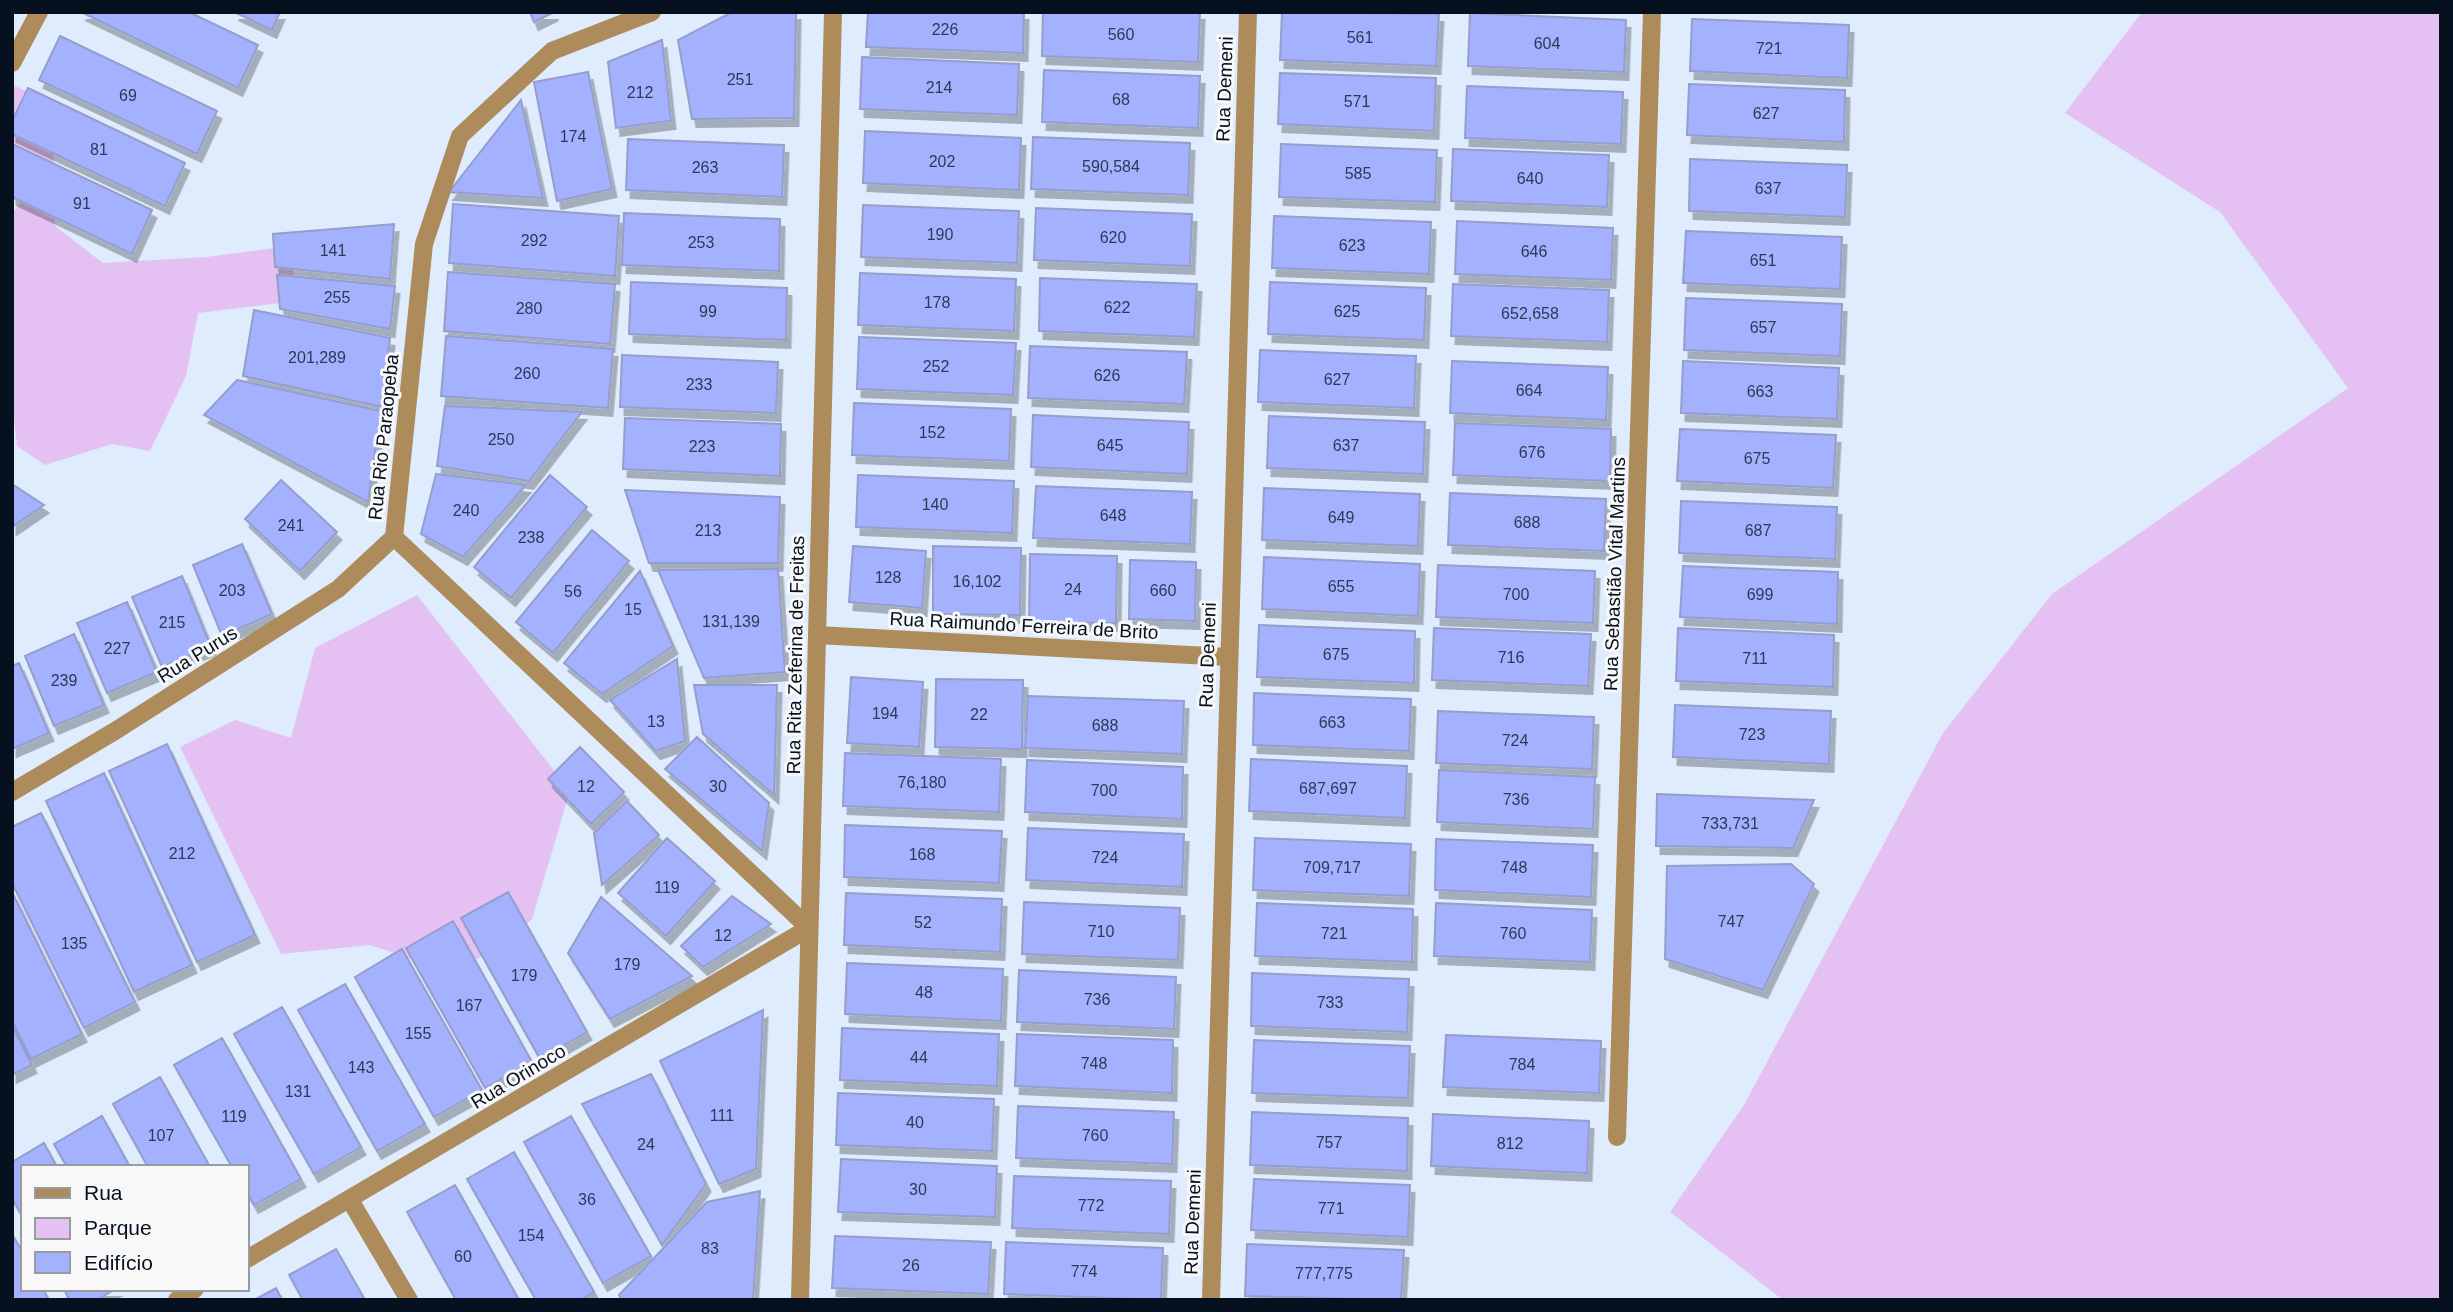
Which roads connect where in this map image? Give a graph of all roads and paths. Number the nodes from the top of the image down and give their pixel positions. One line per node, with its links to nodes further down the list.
1 (39, 12): 6 (street)
2 (652, 12): 7 (street, Rua Rio Paraopeba)
3 (833, 12): 8 (street, Rua Rita Zeferina de Freitas)
4 (1248, 12): 9 (street, Rua Demeni)
5 (1652, 12): 12 (street, Rua Sebastião Vital Martins)
6 (12, 63)
7 (394, 537): 10 (street, Rua Purus); 11 (street, Rua Rio Paraopeba)
8 (817, 635): 9 (street, Rua Raimundo Ferreira de Brito); 11 (street, Rua Rita Zeferina de Freitas)
9 (1228, 657): 17 (street, Rua Demeni)
10 (12, 792)
11 (809, 928): 13 (street, Rua Orinoco); 16 (street, Rua Rita Zeferina de Freitas)
12 (1617, 1137)
13 (350, 1200): 14 (street, Rua Orinoco); 15 (street)
14 (248, 1258)
15 (408, 1300)
16 (800, 1300)
17 (1211, 1300)

